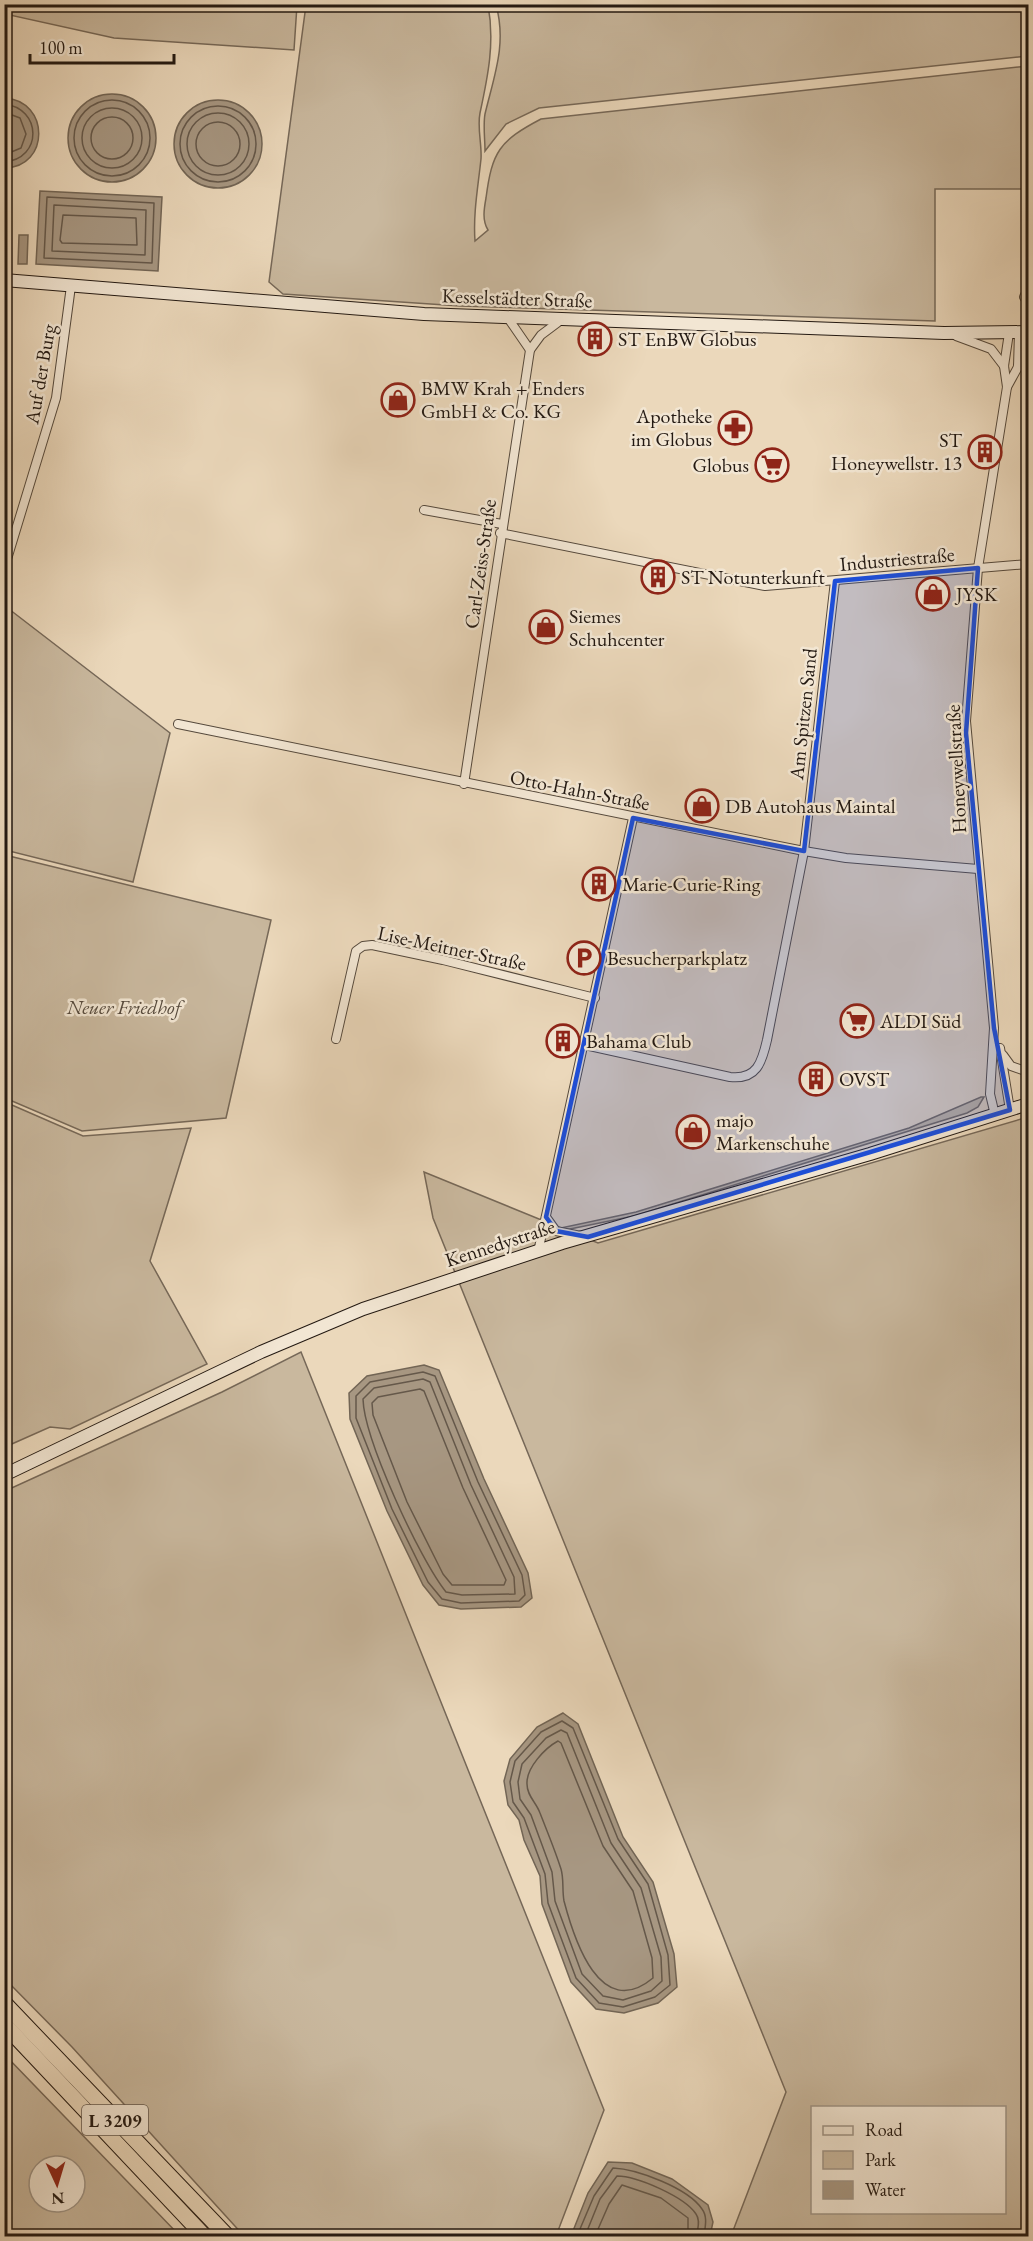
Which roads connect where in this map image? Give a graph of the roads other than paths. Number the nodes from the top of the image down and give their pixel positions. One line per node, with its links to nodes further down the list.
1 (4, 280): 2 (main road, Kesselstädter Straße)
2 (70, 286): 5 (main road, Kesselstädter Straße); 18 (street, Auf der Burg)
3 (1029, 289): 4 (street)
4 (1029, 303)
5 (508, 318): 6 (main road, Kesselstädter Straße); 9 (street)
6 (561, 320): 8 (main road, Kesselstädter Straße); 9 (street)
7 (1019, 332): 8 (main road, Kesselstädter Straße); 11 (street, Honeywellstraße); 12 (street, Honeywellstraße)
8 (944, 333): 11 (street)
9 (530, 350): 15 (street, Carl-Zeiss-Straße)
10 (1029, 355): 12 (street, Honeywellstraße)
11 (1004, 366): 13 (street, Honeywellstraße)
12 (1018, 367): 13 (street, Honeywellstraße)
13 (1006, 387): 17 (street, Honeywellstraße)
14 (424, 510): 15 (street, Industriestraße)
15 (501, 529): 19 (street, Industriestraße); 21 (street, Carl-Zeiss-Straße)
16 (1029, 564): 17 (street, Industriestraße)
17 (978, 568): 19 (street, Industriestraße); 24 (street, Honeywellstraße)
18 (4, 569)
19 (835, 581): 23 (street, Am Spitzen Sand)
20 (178, 724): 21 (street, Otto-Hahn-Straße)
21 (464, 784): 22 (street, Otto-Hahn-Straße)
22 (633, 818): 23 (street, Otto-Hahn-Straße); 25 (street)
23 (804, 851): 24 (street, Otto-Hahn-Straße); 28 (street)
24 (978, 869): 26 (street, Honeywellstraße)
25 (595, 998): 27 (street, Lise-Meitner-Straße); 28 (street)
26 (994, 1028): 29 (street); 33 (street, Honeywellstraße)
27 (336, 1039)
28 (585, 1045): 34 (street)
29 (1000, 1048): 30 (street); 32 (street)
30 (1029, 1072)
31 (1029, 1104): 32 (main road, Kennedystraße)
32 (1010, 1110): 33 (main road, Kennedystraße)
33 (995, 1115): 35 (main road, Kennedystraße)
34 (546, 1217): 35 (street); 36 (street)
35 (588, 1237): 36 (main road, Kennedystraße)
36 (538, 1252): 37 (main road, Kennedystraße)
37 (4, 1475)
38 (4, 2003): 41 (highway, L 3209)
39 (4, 2024): 40 (highway, L 3209)
40 (204, 2236)
41 (227, 2236)

